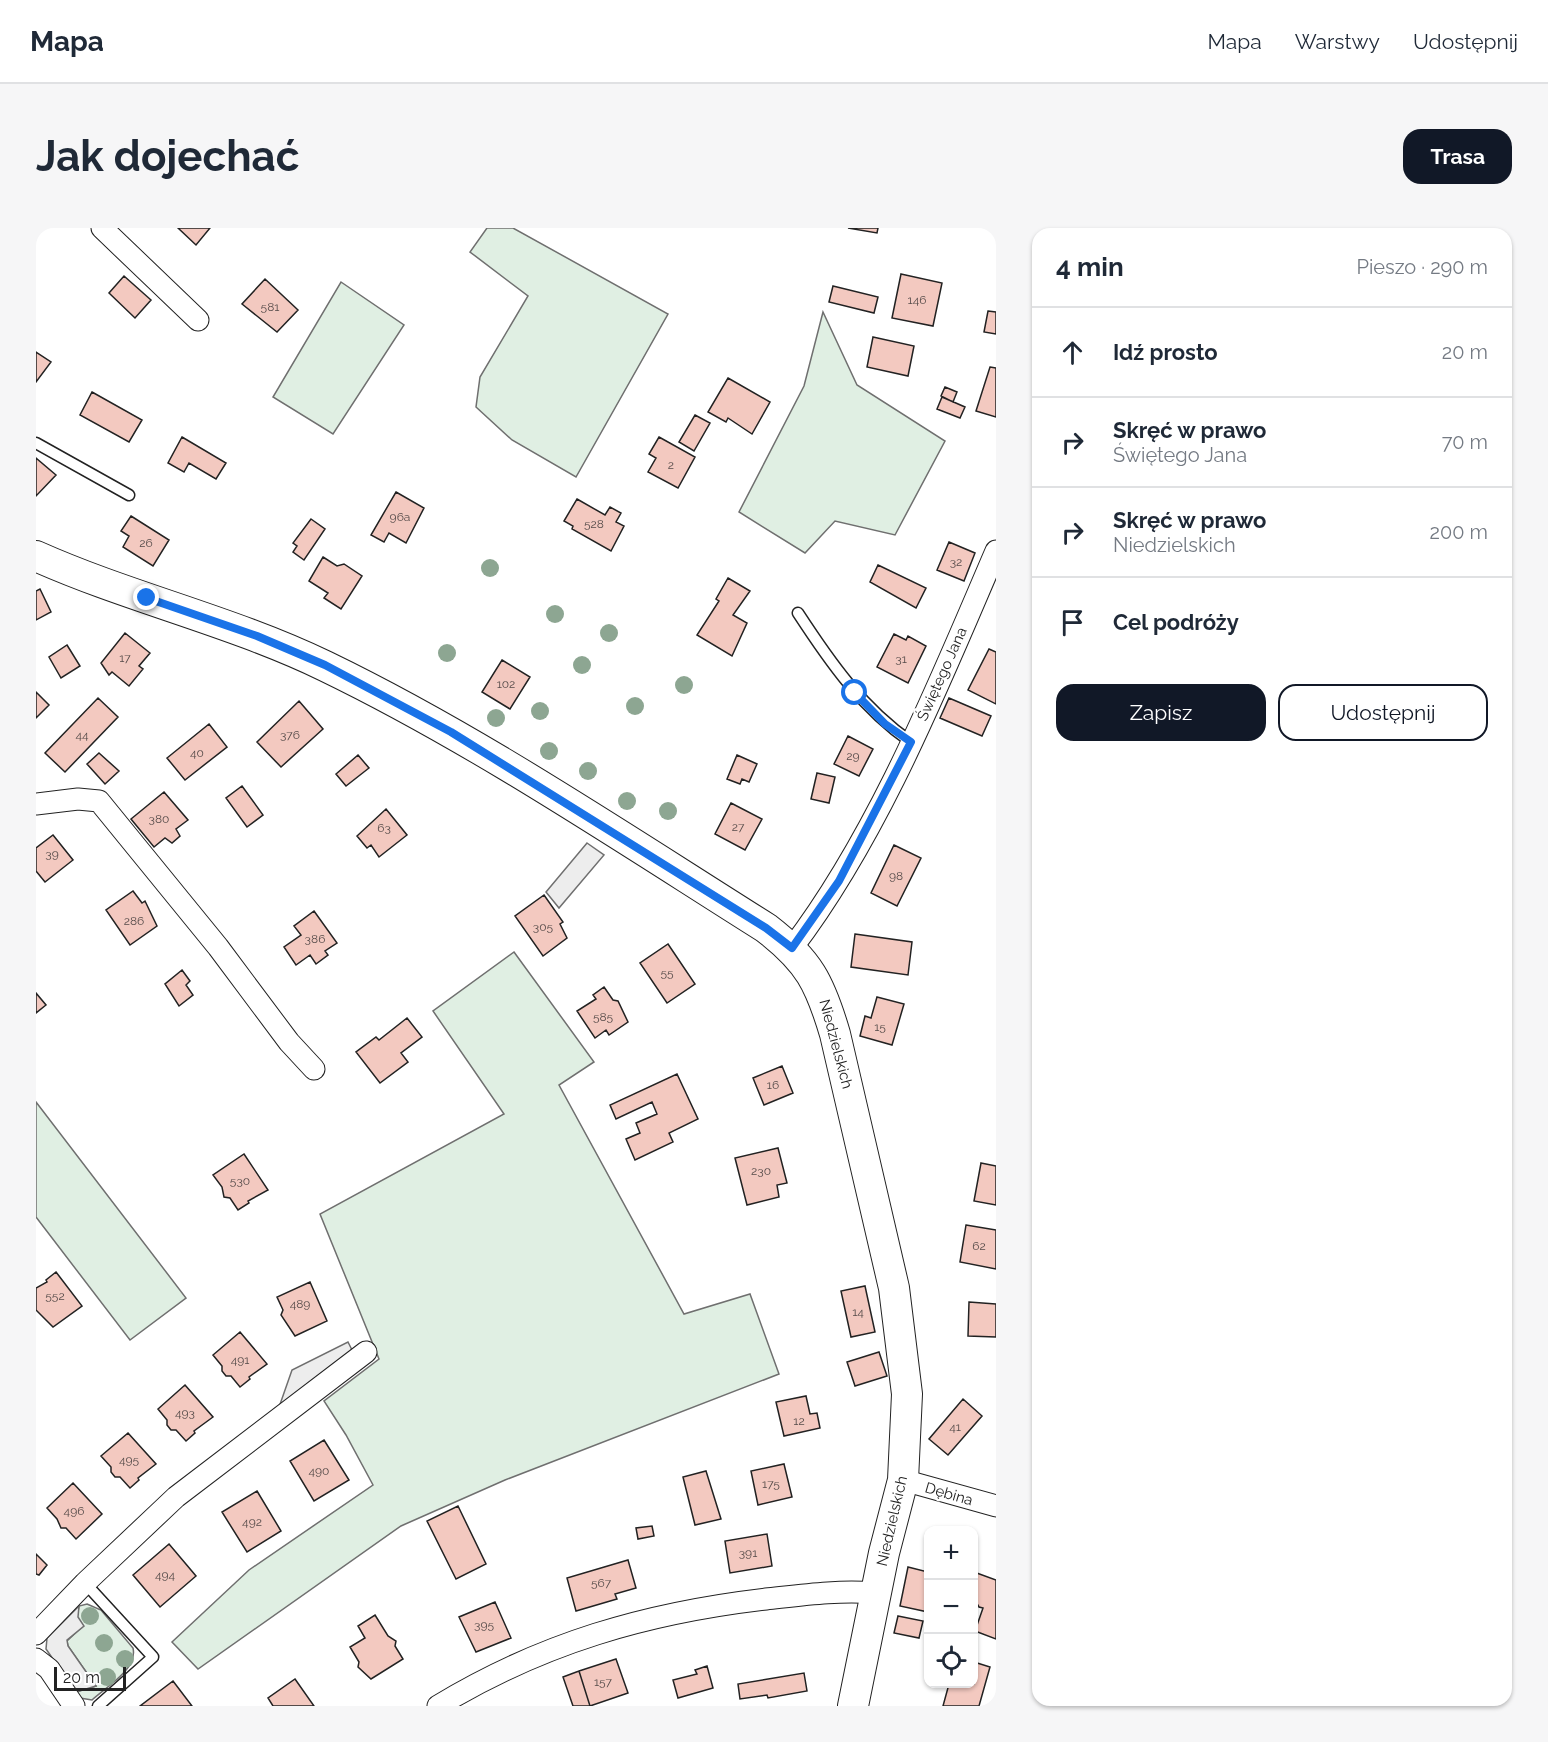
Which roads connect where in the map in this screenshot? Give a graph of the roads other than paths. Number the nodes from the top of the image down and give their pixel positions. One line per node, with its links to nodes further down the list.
1 (102, 228): 2 (street)
2 (198, 320)
3 (36, 443): 4 (lane)
4 (129, 495)
5 (996, 551): 8 (street, Świętego Jana)
6 (36, 556): 10 (street, Niedzielskich)
7 (798, 613): 8 (lane)
8 (911, 742): 10 (street, Świętego Jana)
9 (36, 804): 11 (street)
10 (792, 948): 13 (street, Niedzielskich)
11 (314, 1069)
12 (366, 1352): 15 (street)
13 (903, 1480): 14 (street, Dębina); 16 (street, Niedzielskich)
14 (996, 1506)
15 (85, 1583): 17 (street); 20 (lane)
16 (875, 1593): 21 (street); 22 (street, Niedzielskich)
17 (36, 1634)
18 (36, 1659): 19 (street)
19 (74, 1706)
20 (98, 1706)
21 (438, 1706)
22 (853, 1706)

